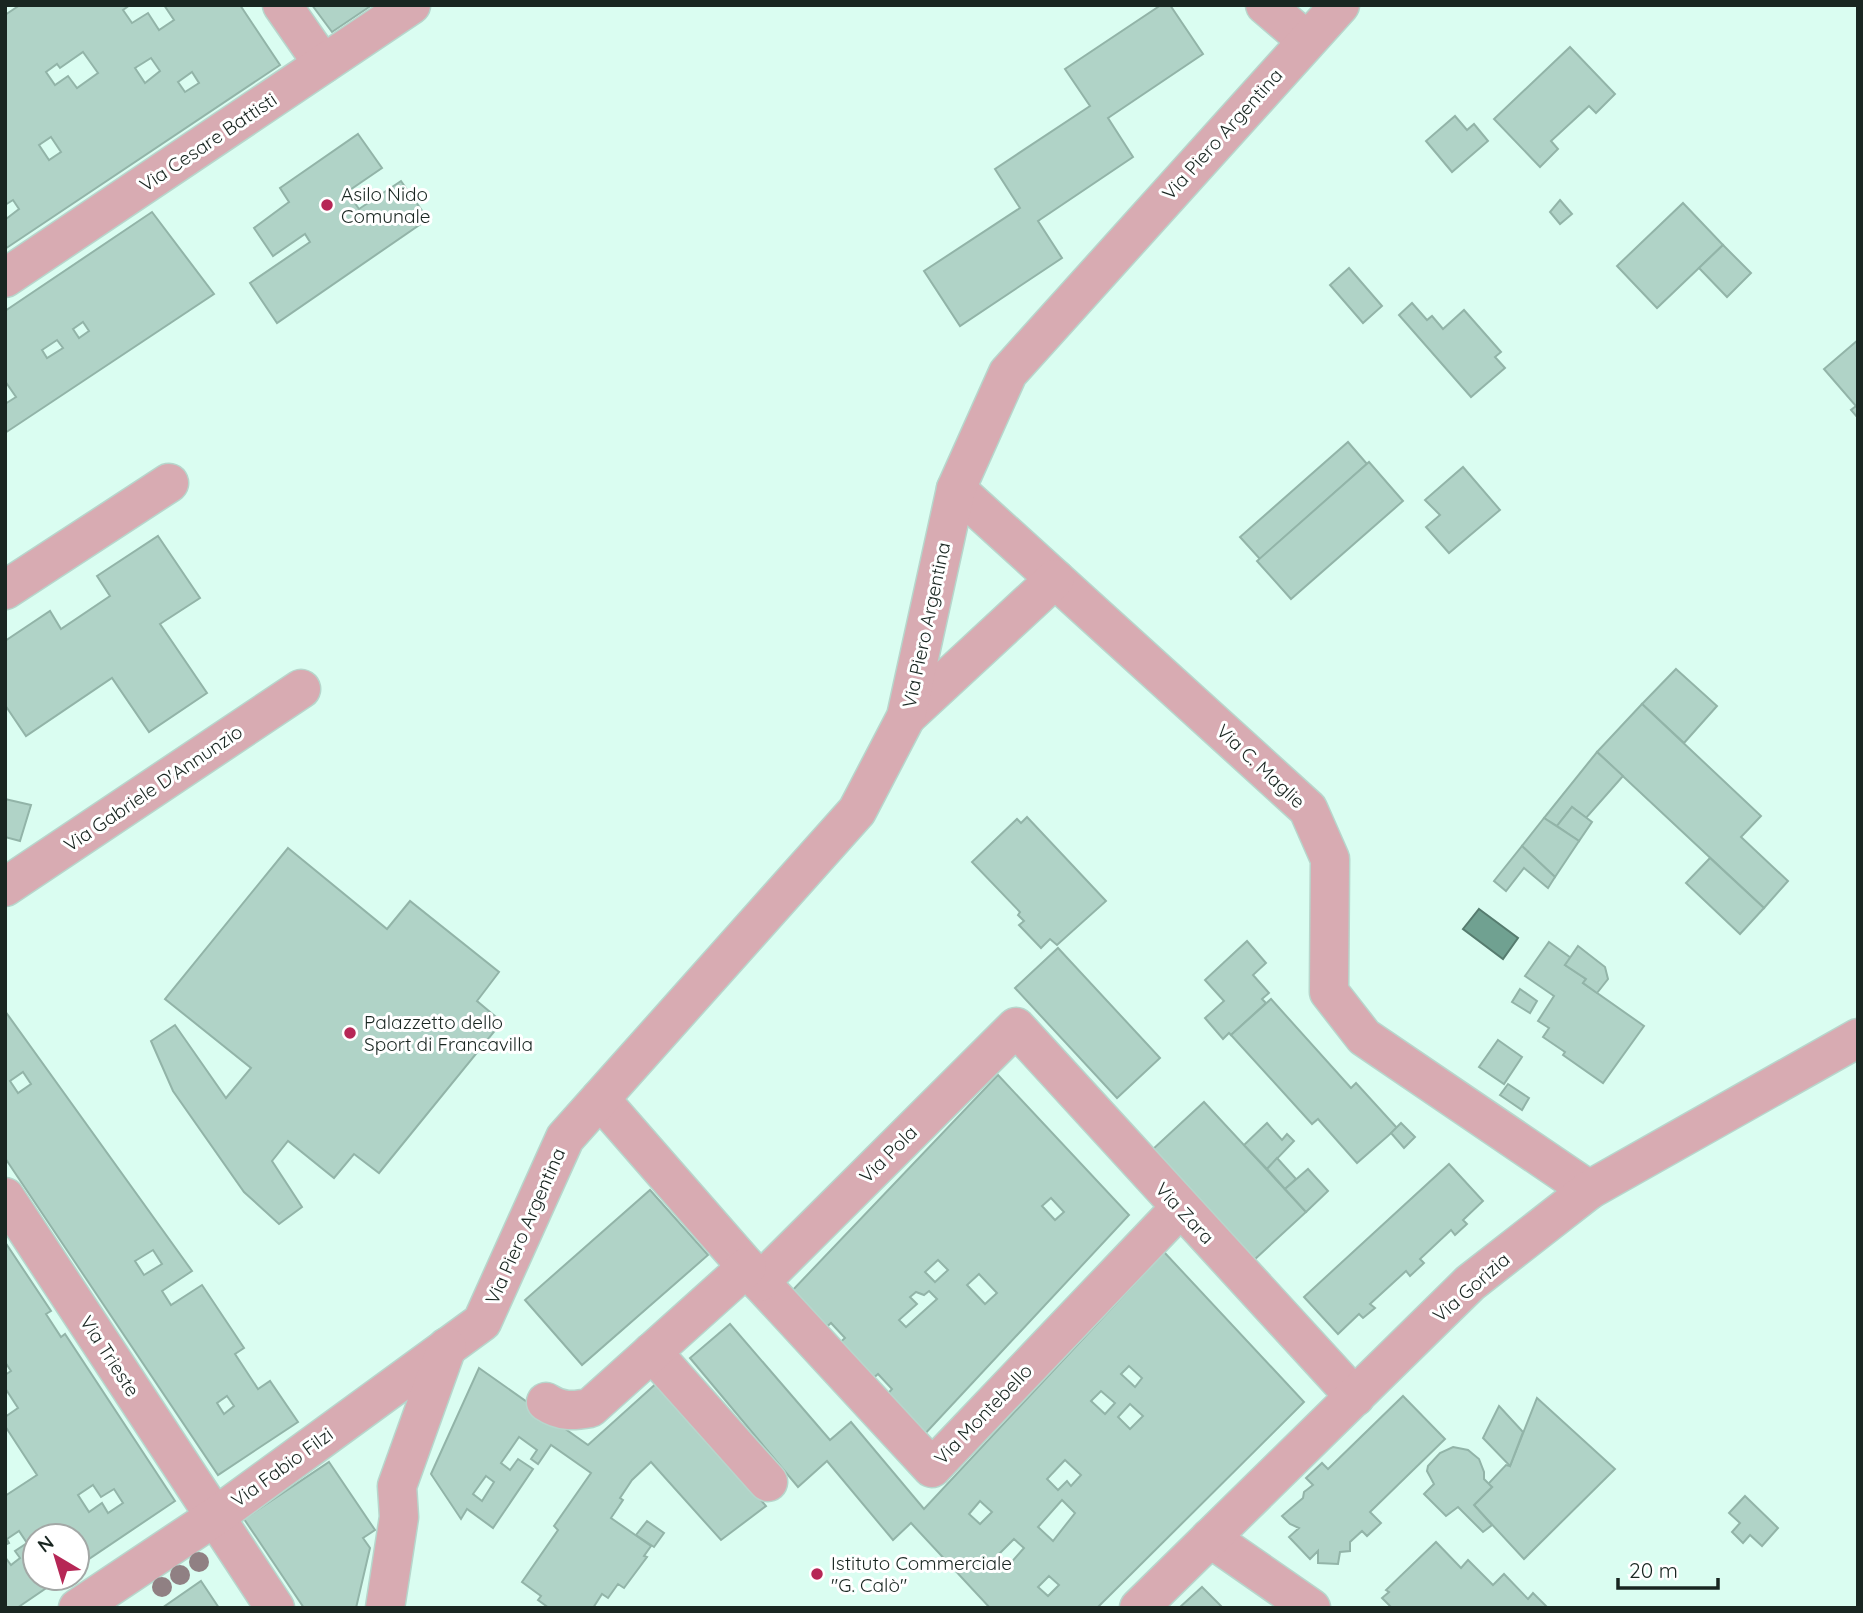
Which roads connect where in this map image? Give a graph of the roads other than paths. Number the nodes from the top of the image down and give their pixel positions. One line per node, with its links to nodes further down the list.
1 (282, 5): 6 (street)
2 (411, 5): 6 (street, Via Cesare Battisti)
3 (1265, 5): 5 (street)
4 (1340, 5): 5 (street, Via Piero Argentina)
5 (1307, 40): 9 (street, Via Piero Argentina)
6 (323, 64): 7 (street, Via Cesare Battisti)
7 (5, 278)
8 (169, 483): 11 (street)
9 (956, 489): 10 (street, Via C. Maglie); 13 (street, Via Piero Argentina)
10 (1055, 579): 13 (street); 18 (street, Via C. Maglie)
11 (5, 590)
12 (301, 689): 14 (street, Via Gabriele D'Annunzio)
13 (906, 717): 17 (street, Via Piero Argentina)
14 (5, 887)
15 (1016, 1027): 20 (street, Via Zara); 21 (street, Via Pola)
16 (1858, 1038): 18 (street, Via Gorizia)
17 (600, 1099): 21 (street); 22 (street, Via Piero Argentina)
18 (1589, 1190): 25 (street, Via Gorizia)
19 (5, 1197): 28 (street, Via Trieste)
20 (1180, 1208): 21 (street, Via Montebello); 25 (street, Via Zara)
21 (753, 1274): 24 (street, Via Pola)
22 (482, 1322): 23 (street, Via Fabio Filzi)
23 (447, 1347): 28 (street, Via Fabio Filzi); 32 (street)
24 (652, 1352): 26 (street, Via Pola); 27 (street)
25 (1355, 1397): 29 (street, Via Gorizia)
26 (546, 1402)
27 (768, 1482)
28 (216, 1516): 30 (street, Via Fabio Filzi); 31 (street, Via Trieste)
29 (1210, 1538): 33 (street, Via Gorizia); 34 (street)
30 (78, 1608)
31 (275, 1608)
32 (385, 1608)
33 (1139, 1608)
34 (1311, 1608)

